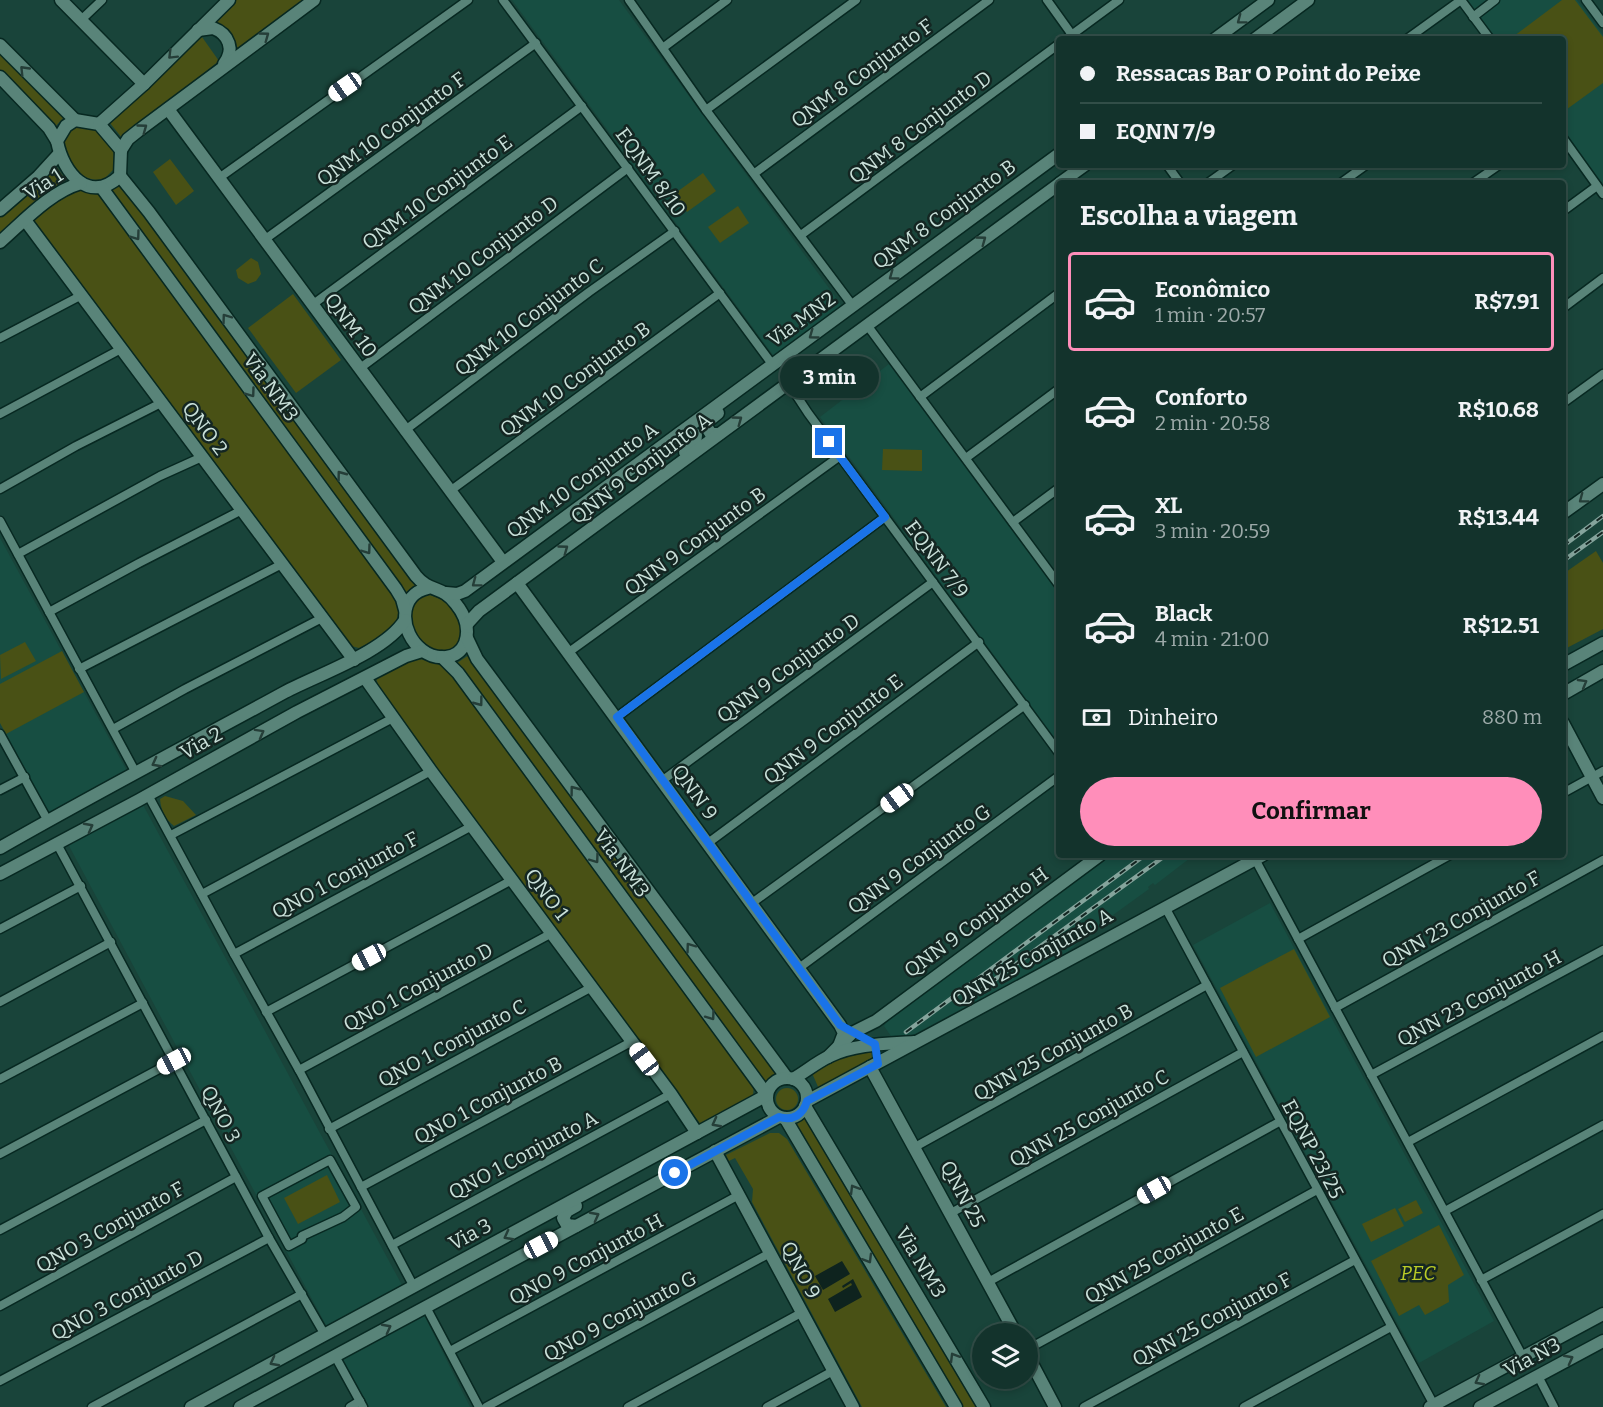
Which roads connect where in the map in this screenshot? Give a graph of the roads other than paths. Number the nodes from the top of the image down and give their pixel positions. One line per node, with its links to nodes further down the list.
1 (61, 0): 20 (main road)
2 (102, 0): 20 (street)
3 (229, 0): 22 (main road)
4 (314, 0): 34 (main road, one-way to 4)
5 (468, 0): 53 (street)
6 (503, 0): 30 (street, EQNM 8/10)
7 (629, 0): 33 (street)
8 (727, 0): 33 (street)
9 (856, 0): 39 (street)
10 (989, 0): 51 (street, QNM 8 Conjunto F)
11 (1047, 0): 23 (street)
12 (1119, 0): 24 (street)
13 (1268, 0): 25 (main road, one-way to 25)
14 (1297, 0): 26 (main road)
15 (1308, 0): 27 (main road)
16 (1461, 0): 19 (street); 28 (street)
17 (1495, 0): 19 (street)
18 (1588, 1): 21 (street)
19 (1473, 17): 29 (street)
20 (81, 20): 36 (main road)
21 (1603, 23)
22 (198, 30): 34 (main road); 36 (main road, one-way to 36)
23 (1070, 36)
24 (1074, 36)
25 (1219, 36)
26 (1253, 36)
27 (1259, 36)
28 (1411, 36)
29 (1488, 36)
30 (536, 43): 37 (street, EQNM 8/10); 69 (street, QNM 10 Conjunto F)
31 (0, 45): 40 (main road, one-way to 31)
32 (1056, 46): 68 (street, QNM 8 Conjunto D)
33 (664, 47): 39 (street)
34 (221, 67): 38 (main road)
35 (0, 77): 43 (main road)
36 (144, 84): 41 (main road)
37 (582, 106): 46 (street, EQNM 8/10); 77 (street, QNM 10 Conjunto E)
38 (168, 109): 44 (main road, one-way to 38); 53 (main road, QNM 10)
39 (706, 110): 51 (street)
40 (75, 120): 41 (main road); 43 (main road)
41 (99, 124): 44 (main road)
42 (1566, 142): 61 (street)
43 (58, 148): 58 (main road); 65 (main road, Via 1)
44 (121, 150): 52 (main road)
45 (1056, 156): 59 (main road, QNM 8 Conjunto B)
46 (628, 168): 67 (street, EQNM 8/10); 85 (street, QNM 10 Conjunto D)
47 (1080, 168): 54 (main road)
48 (1229, 168): 55 (street)
49 (1362, 168): 56 (street)
50 (1495, 168): 57 (street)
51 (754, 173): 68 (street)
52 (120, 176): 62 (main road); 115 (main road, Via NM3, one-way to 52)
53 (219, 178): 69 (main road, QNM 10)
54 (1063, 180)
55 (1212, 180)
56 (1345, 180)
57 (1477, 180)
58 (81, 183): 62 (main road); 66 (main road, Via 1)
59 (1019, 184): 71 (main road, QNM 8 Conjunto B); 72 (main road)
60 (1056, 185): 72 (main road, one-way to 60)
61 (1597, 186): 63 (street); 64 (street)
62 (102, 188): 118 (main road, Via NM3, one-way to 118)
63 (1603, 194)
64 (1566, 209)
65 (0, 210)
66 (25, 220): 70 (main road, Via 1); 75 (main road, QNO 2)
67 (675, 231): 74 (street, EQNM 8/10); 93 (street, QNM 10 Conjunto C)
68 (801, 235): 78 (street)
69 (264, 240): 77 (main road, QNM 10)
70 (0, 242)
71 (918, 258): 78 (main road, QNM 8 Conjunto B, one-way to 78); 80 (main road)
72 (957, 258): 80 (main road)
73 (1603, 278): 79 (street)
74 (720, 293): 84 (street, EQNM 8/10); 102 (street, QNM 10 Conjunto B)
75 (80, 296): 81 (street); 82 (main road, QNO 2)
76 (1056, 296): 89 (street)
77 (312, 305): 85 (main road, QNM 10)
78 (853, 306): 83 (main road, Via MN2, one-way to 83)
79 (1566, 306)
80 (870, 323): 87 (main road); 89 (street)
81 (0, 338)
82 (121, 349): 91 (main road, QNO 2); 92 (street)
83 (784, 356): 84 (main road, Via MN2); 94 (main road)
84 (772, 364): 95 (main road, QNM 10 Conjunto A)
85 (359, 369): 93 (main road, QNM 10)
86 (1603, 374): 90 (street)
87 (789, 384): 94 (main road, QNN 9 Conjunto A, one-way to 87); 96 (street, EQNN 7/9)
88 (1056, 391): 98 (street)
89 (920, 397): 98 (street)
90 (1566, 401)
91 (161, 403): 97 (main road, QNO 2); 100 (street)
92 (0, 414)
93 (404, 431): 102 (main road, QNM 10)
94 (719, 434): 105 (main road, QNN 9 Conjunto A)
95 (676, 435): 105 (main road); 110 (main road, QNM 10 Conjunto A)
96 (840, 456): 106 (street, EQNN 7/9); 125 (street, QNN 9 Conjunto B)
97 (202, 457): 103 (main road, QNO 2); 109 (street)
98 (966, 458): 108 (street)
99 (1603, 484): 104 (main road, one-way to 104)
100 (0, 489)
101 (1056, 490): 108 (street)
102 (450, 491): 110 (main road, QNM 10)
103 (242, 510): 111 (main road, QNO 2); 117 (street)
104 (1566, 511)
105 (609, 516): 114 (main road, QNN 9 Conjunto A, one-way to 105)
106 (885, 517): 113 (street, EQNN 7/9); 138 (street)
107 (0, 521): 109 (street)
108 (1013, 522): 112 (street)
109 (18, 554): 117 (street)
110 (502, 562): 116 (main road, one-way to 116)
111 (282, 564): 119 (main road, QNO 2); 129 (street)
112 (1056, 581)
113 (933, 582): 122 (street, EQNN 7/9); 149 (street, QNN 9 Conjunto D)
114 (517, 583): 120 (main road); 125 (main road, QNN 9)
115 (428, 588): 116 (main road); 118 (main road)
116 (446, 592): 120 (main road)
117 (49, 612): 129 (street)
118 (405, 615): 124 (main road); 127 (main road, Via 2)
119 (322, 618): 127 (main road, QNO 2); 141 (street)
120 (467, 624): 121 (main road)
121 (467, 638): 126 (main road); 198 (main road, Via NM3, one-way to 121)
122 (979, 642): 136 (street, EQNN 7/9); 157 (street, QNN 9 Conjunto E)
123 (1603, 643): 128 (main road)
124 (422, 651): 126 (main road); 131 (main road, Via 2)
125 (569, 652): 138 (main road, QNN 9)
126 (442, 657): 201 (main road, Via NM3, one-way to 201)
127 (354, 660): 132 (main road, Via 2)
128 (1566, 663)
129 (79, 669): 141 (street)
130 (1603, 671): 134 (main road, one-way to 130)
131 (365, 678): 135 (main road, Via 2); 139 (main road, QNO 1)
132 (310, 680): 133 (main road, Via 2); 135 (main road)
133 (287, 692): 137 (main road); 145 (main road, Via 2, one-way to 145)
134 (1566, 692)
135 (322, 700): 137 (main road, Via 2)
136 (1025, 705): 143 (street, EQNN 7/9); 169 (street)
137 (297, 712): 152 (main road, Via 2, one-way to 137)
138 (617, 717): 149 (main road, QNN 9)
139 (393, 718): 144 (main road, QNO 1); 156 (street)
140 (1566, 728): 146 (main road)
141 (113, 729): 145 (street)
142 (0, 734): 147 (street)
143 (1056, 749)
144 (431, 771): 155 (main road, QNO 1); 168 (street)
145 (136, 773): 154 (main road, Via 2)
146 (1597, 774): 151 (street); 153 (main road)
147 (25, 777): 150 (street); 154 (street)
148 (1056, 778): 177 (street, QNN 9 Conjunto G)
149 (663, 780): 157 (main road, QNN 9)
150 (0, 790)
151 (1566, 791)
152 (148, 795): 156 (street); 158 (main road, Via 2, one-way to 152)
153 (1603, 798)
154 (48, 821): 159 (main road, Via 2)
155 (472, 826): 166 (main road, QNO 1); 176 (street, QNO 1 Conjunto F)
156 (171, 835): 168 (street)
157 (708, 843): 169 (main road, QNN 9)
158 (57, 844): 165 (main road, Via 2); 167 (street, QNO 3)
159 (0, 848)
160 (1096, 858): 184 (main road, QNN 9 Conjunto H)
161 (1257, 858): 170 (main road, QNN 25 Conjunto A)
162 (1259, 858): 173 (street)
163 (1445, 858): 173 (street)
164 (1603, 860): 182 (street, QNN 23 Conjunto F)
165 (0, 874)
166 (512, 880): 172 (main road, QNO 1); 183 (street)
167 (81, 886): 171 (street); 174 (street, QNO 3)
168 (202, 894): 176 (street)
169 (752, 903): 177 (main road, QNN 9)
170 (1165, 907): 178 (street, EQNP 23/25); 189 (main road, QNN 25 Conjunto A)
171 (0, 929)
172 (552, 933): 179 (main road, QNO 1); 196 (street, QNO 1 Conjunto D)
173 (1298, 939): 182 (street)
174 (111, 942): 180 (street); 181 (street, QNO 3)
175 (1603, 950): 197 (street, QNN 23 Conjunto H)
176 (234, 954): 183 (street)
177 (799, 968): 185 (main road, QNN 9)
178 (1207, 985): 192 (street, EQNP 23/25); 210 (street, QNN 25 Conjunto B)
179 (591, 987): 188 (main road, QNO 1); 207 (street, QNO 1 Conjunto C)
180 (0, 1002)
181 (143, 1003): 194 (street, QNO 3); 199 (street)
182 (1335, 1008): 197 (street)
183 (266, 1012): 196 (street)
184 (876, 1021): 186 (main road, QNN 9 Conjunto H); 190 (main road)
185 (840, 1025): 186 (main road, QNN 9); 191 (main road)
186 (852, 1033): 190 (main road, QNN 9); 191 (main road, QNN 9 Conjunto H)
187 (1603, 1036): 209 (street)
188 (631, 1042): 200 (main road, QNO 1); 215 (street, QNO 1 Conjunto B)
189 (918, 1042): 190 (main road); 195 (main road, QNN 25 Conjunto A)
190 (875, 1044): 193 (main road); 195 (main road)
191 (839, 1046): 193 (main road, QNN 9 Conjunto H)
192 (1243, 1052): 205 (street, EQNP 23/25); 220 (street, QNN 25 Conjunto C)
193 (828, 1057): 198 (main road)
194 (174, 1061): 204 (street, QNO 3); 212 (street)
195 (874, 1067): 202 (main road, QNN 25 Conjunto A); 210 (main road, QNN 25)
196 (299, 1070): 207 (street)
197 (1371, 1075): 209 (street)
198 (790, 1079): 201 (main road); 202 (main road)
199 (0, 1080)
200 (671, 1094): 208 (main road, QNO 1); 226 (street, QNO 1 Conjunto A)
201 (767, 1095): 203 (main road); 208 (main road, Via 3, one-way to 208)
202 (806, 1103): 203 (main road); 264 (main road, Via NM3, one-way to 202)
203 (782, 1118): 211 (main road); 263 (main road, one-way to 263)
204 (206, 1120): 214 (street, QNO 3); 224 (street)
205 (1279, 1122): 216 (street, EQNP 23/25); 231 (street)
206 (1603, 1125): 219 (street)
207 (329, 1129): 215 (street)
208 (697, 1133): 213 (main road, Via 3)
209 (1408, 1142): 219 (street)
210 (915, 1147): 220 (main road, QNN 25)
211 (715, 1151): 217 (main road, QNO 9); 223 (main road, one-way to 211)
212 (0, 1154)
213 (645, 1162): 222 (main road, Via 3); 223 (main road)
214 (236, 1178): 225 (street, QNO 3); 234 (street, QNO 3 Conjunto F)
215 (361, 1187): 226 (street)
216 (1317, 1190): 228 (street, EQNP 23/25); 242 (street, QNN 25 Conjunto E)
217 (739, 1195): 227 (main road, QNO 9); 243 (street, QNO 9 Conjunto H)
218 (262, 1196): 218 (street)
219 (1444, 1210): 230 (street)
220 (951, 1213): 231 (main road, QNN 25)
221 (1603, 1214): 230 (street)
222 (540, 1218): 229 (main road); 232 (main road, Via 3, one-way to 232)
223 (576, 1226): 229 (main road)
224 (0, 1230)
225 (269, 1238): 233 (street, QNO 3); 249 (street, QNO 3 Conjunto D)
226 (392, 1245): 232 (street)
227 (770, 1253): 236 (main road, QNO 9); 259 (street, QNO 9 Conjunto G)
228 (1355, 1260): 239 (street, EQNP 23/25); 266 (street, QNN 25 Conjunto F)
229 (490, 1273): 235 (main road)
230 (1481, 1280): 245 (street)
231 (988, 1282): 238 (main road, QNN 25)
232 (414, 1287): 240 (main road, Via 3)
233 (302, 1294): 240 (street, QNO 3); 253 (street)
234 (0, 1306)
235 (426, 1307): 243 (street); 244 (main road, one-way to 235)
236 (801, 1313): 246 (main road, QNO 9); 260 (street)
237 (1603, 1314): 245 (main road, Via N3)
238 (1010, 1323)
239 (1391, 1327): 252 (street, EQNP 23/25); 267 (street)
240 (325, 1335): 250 (main road, Via 3, one-way to 250)
241 (1603, 1341): 248 (main road, Via N3, one-way to 241)
242 (1038, 1343)
243 (450, 1351): 258 (street)
244 (335, 1356): 251 (street); 256 (main road)
245 (1523, 1357): 252 (main road, Via N3, one-way to 252)
246 (833, 1371): 261 (street); 262 (main road, QNO 9)
247 (1038, 1375): 265 (main road)
248 (1538, 1376): 268 (main road, Via N3); 269 (street)
249 (0, 1381)
250 (223, 1390): 254 (main road, Via 3); 255 (main road)
251 (362, 1404): 257 (street)
252 (1432, 1406)
253 (92, 1407)
254 (191, 1407)
255 (201, 1407)
256 (240, 1407)
257 (350, 1407)
258 (479, 1407)
259 (486, 1407)
260 (627, 1407)
261 (767, 1407)
262 (853, 1407)
263 (956, 1407)
264 (984, 1407)
265 (1055, 1407)
266 (1084, 1407)
267 (1244, 1407)
268 (1480, 1407)
269 (1554, 1407)

